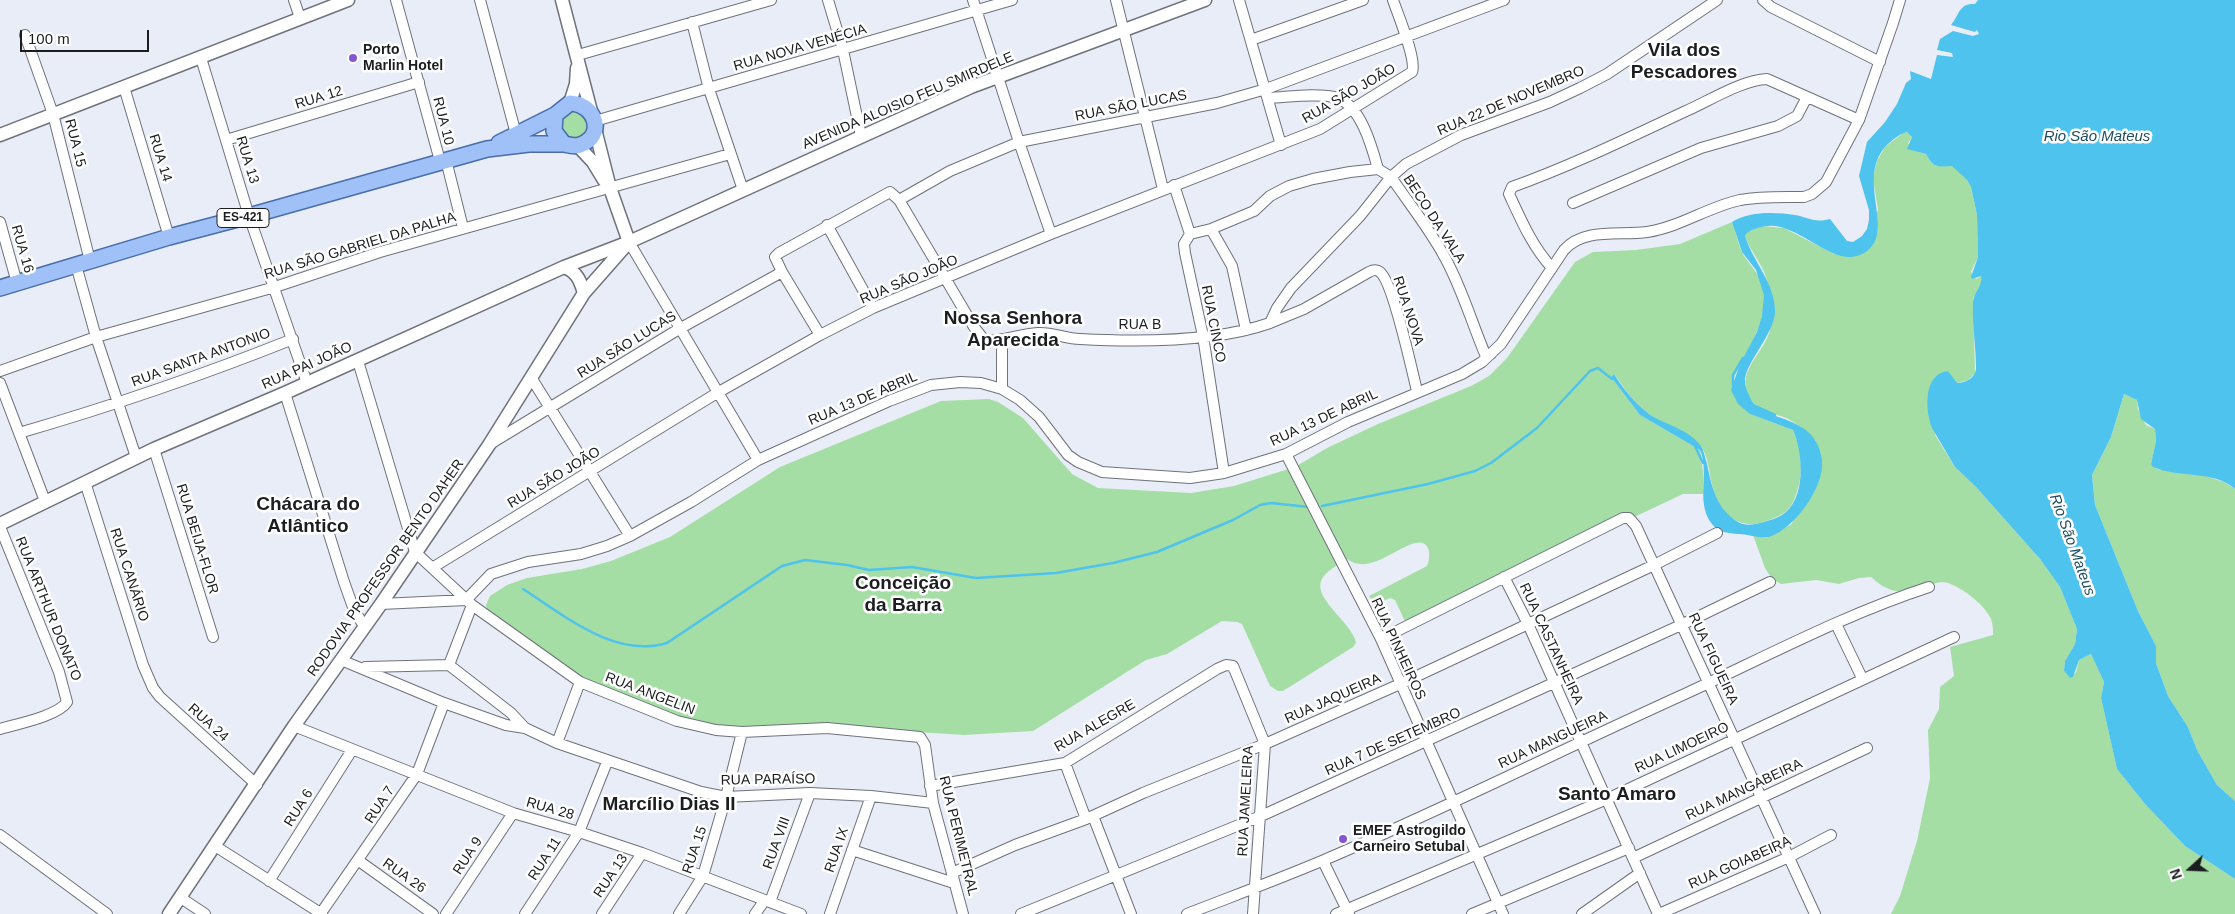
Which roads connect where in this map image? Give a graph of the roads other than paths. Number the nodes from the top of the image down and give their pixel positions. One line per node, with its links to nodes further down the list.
1 (294, 0): 20 (street)
2 (348, 0): 20 (street)
3 (396, 0): 31 (street, RUA 10)
4 (480, 0): 43 (street)
5 (562, 0): 27 (street)
6 (771, 0): 21 (street)
7 (828, 0): 26 (street)
8 (973, 0): 19 (street)
9 (1012, 0): 19 (street, RUA NOVA VENÉCIA)
10 (1116, 0): 22 (street)
11 (1205, 0): 22 (street, AVENIDA ALOISIO FEU SMIRDELE)
12 (1239, 0): 25 (street)
13 (1363, 0): 25 (street)
14 (1393, 0): 24 (street)
15 (1504, 0): 24 (street, RUA SÃO LUCAS)
16 (1717, 0): 54 (street, RUA 22 DE NOVEMBRO)
17 (1763, 0): 29 (street)
18 (1900, 0): 29 (street, RUA 13 DE ABRIL)
19 (976, 11): 26 (street, RUA NOVA VENÉCIA); 30 (street)
20 (300, 18): 28 (street)
21 (692, 22): 27 (street); 33 (street)
22 (1123, 31): 30 (street, AVENIDA ALOISIO FEU SMIRDELE); 40 (street)
23 (25, 34): 38 (street, RUA 15)
24 (1405, 37): 34 (street, RUA SÃO LUCAS); 37 (street, RUA SÃO JOÃO)
25 (1251, 40): 34 (street)
26 (844, 50): 33 (street, RUA NOVA VENÉCIA); 45 (street)
27 (578, 55): 36 (street); 42 (street)
28 (201, 58): 32 (street); 46 (street, RUA 13)
29 (1880, 62): 41 (street, RUA 13 DE ABRIL)
30 (997, 77): 45 (street, AVENIDA ALOISIO FEU SMIRDELE); 47 (street)
31 (419, 82): 46 (street, RUA 12); 52 (street, RUA 10)
32 (124, 87): 38 (street); 68 (street, RUA 14)
33 (709, 89): 42 (street, RUA NOVA VENÉCIA); 51 (street)
34 (1267, 94): 37 (street); 40 (street, RUA SÃO LUCAS); 49 (street)
35 (1807, 97): 41 (street); 60 (street); 72 (street)
36 (570, 104): 39 (main road); 42 (main road)
37 (1352, 108): 49 (street, RUA SÃO JOÃO); 53 (street)
38 (53, 114): 44 (street); 70 (street, RUA 15)
39 (555, 115): 43 (main road, ES-421); 48 (main road)
40 (1146, 118): 47 (street, RUA SÃO LUCAS); 57 (street)
41 (1859, 120): 72 (street, RUA 13 DE ABRIL)
42 (594, 121): 48 (main road); 56 (street)
43 (516, 134): 50 (main road, ES-421)
44 (0, 135)
45 (861, 136): 58 (street, AVENIDA ALOISIO FEU SMIRDELE)
46 (226, 140): 61 (street, RUA 13)
47 (1019, 142): 59 (street, RUA SÃO LUCAS); 66 (street)
48 (571, 145): 50 (main road); 56 (street)
49 (1281, 145): 55 (street, RUA SÃO JOÃO)
50 (487, 149): 52 (main road, ES-421)
51 (730, 154): 56 (street, RUA SÃO GABRIEL DA PALHA); 58 (street)
52 (443, 161): 61 (main road, ES-421); 64 (street, RUA 10)
53 (1378, 169): 54 (street); 65 (street)
54 (1391, 177): 80 (street); 88 (street, BECO DA VALA)
55 (1174, 185): 57 (street, RUA SÃO JOÃO); 67 (street, RUA CINCO)
56 (610, 188): 64 (street, RUA SÃO GABRIEL DA PALHA); 69 (street)
57 (1163, 189): 66 (street, RUA SÃO JOÃO)
58 (743, 190): 69 (street, AVENIDA ALOISIO FEU SMIRDELE)
59 (898, 200): 63 (street); 74 (street, RUA B)
60 (1573, 202)
61 (249, 216): 68 (main road, ES-421); 76 (street, RUA 13)
62 (0, 222): 75 (street, RUA 16)
63 (827, 225): 73 (street); 79 (street)
64 (463, 228): 76 (street, RUA SÃO GABRIEL DA PALHA)
65 (1211, 229): 67 (street); 82 (street)
66 (1051, 234): 74 (street, RUA SÃO JOÃO)
67 (1190, 234): 84 (street, RUA CINCO)
68 (169, 237): 70 (main road, ES-421)
69 (629, 242): 71 (street, RUA PAI JOÃO); 78 (street, RODOVIA PROFESSOR BENTO DAHER); 81 (street)
70 (83, 263): 75 (main road, ES-421); 85 (street, RUA 15)
71 (564, 267): 78 (street); 89 (street, RUA PAI JOÃO)
72 (1552, 268): 88 (street, RUA 13 DE ABRIL)
73 (782, 272): 81 (street, RUA SÃO LUCAS); 83 (street)
74 (945, 280): 79 (street, RUA SÃO JOÃO); 87 (street, RUA B)
75 (17, 283): 77 (main road, ES-421)
76 (275, 287): 85 (street, RUA SÃO GABRIEL DA PALHA); 86 (street, RUA 13)
77 (0, 288)
78 (584, 293): 91 (street, RODOVIA PROFESSOR BENTO DAHER)
79 (873, 308): 83 (street, RUA SÃO JOÃO)
80 (1270, 323): 82 (street, RUA B); 95 (street, RUA NOVA)
81 (679, 329): 97 (street); 99 (street, RUA SÃO LUCAS)
82 (1246, 330): 84 (street, RUA B)
83 (820, 335): 97 (street, RUA SÃO JOÃO)
84 (1203, 336): 87 (street, RUA B); 107 (street, RUA CINCO)
85 (96, 337): 90 (street, RUA SÃO GABRIEL DA PALHA); 98 (street, RUA 15)
86 (293, 339): 93 (street, RUA 13); 98 (street, RUA SANTA ANTONIO)
87 (1002, 341): 94 (street)
88 (1491, 354): 95 (street, RUA 13 DE ABRIL)
89 (358, 360): 93 (street, RUA PAI JOÃO); 113 (street)
90 (0, 371)
91 (532, 379): 99 (street); 101 (street, RODOVIA PROFESSOR BENTO DAHER)
92 (0, 383): 100 (street)
93 (307, 383): 96 (street, RUA PAI JOÃO)
94 (1002, 389): 105 (street, RUA 13 DE ABRIL); 107 (street, RUA 13 DE ABRIL)
95 (1417, 391): 103 (street, RUA 13 DE ABRIL)
96 (285, 393): 102 (street, RUA PAI JOÃO); 124 (street)
97 (718, 393): 105 (street); 106 (street, RUA SÃO JOÃO)
98 (120, 404): 100 (street, RUA SANTA ANTONIO); 104 (street, RUA 15)
99 (551, 409): 101 (street, RUA SÃO LUCAS); 106 (street)
100 (19, 433): 109 (street)
101 (489, 445): 113 (street, RODOVIA PROFESSOR BENTO DAHER)
102 (154, 449): 104 (street, RUA PAI JOÃO); 125 (street, RUA BEIJA-FLOR)
103 (1286, 454): 107 (street, RUA 13 DE ABRIL); 127 (street, RUA PINHEIROS)
104 (136, 457): 108 (street, RUA PAI JOÃO)
105 (758, 460): 112 (street, RUA 13 DE ABRIL)
106 (591, 471): 112 (street); 115 (street, RUA SÃO JOÃO)
107 (1224, 473)
108 (86, 482): 109 (street, RUA PAI JOÃO); 132 (street, RUA CANÁRIO)
109 (45, 501): 110 (street, RUA PAI JOÃO)
110 (0, 525): 141 (street, RUA ARTHUR DONATO)
111 (1717, 533): 114 (street, RUA JAQUEIRA)
112 (630, 536): 119 (street, RUA 13 DE ABRIL)
113 (416, 552): 115 (street, RUA ANGELIN); 120 (street, RODOVIA PROFESSOR BENTO DAHER)
114 (1654, 564): 116 (street, RUA FIGUEIRA); 121 (street, RUA JAQUEIRA); 123 (street, RUA FIGUEIRA)
115 (432, 568): 119 (street, RUA ANGELIN)
116 (1504, 577): 121 (street, RUA CASTANHEIRA); 127 (street)
117 (1770, 582): 123 (street, RUA 7 DE SETEMBRO)
118 (1929, 587): 122 (street, RUA MANGUEIRA)
119 (469, 602): 120 (street); 129 (street); 134 (street, RUA ANGELIN)
120 (381, 604): 124 (street, RODOVIA PROFESSOR BENTO DAHER)
121 (1528, 624): 135 (street, RUA CASTANHEIRA); 137 (street, RUA JAQUEIRA)
122 (1836, 624): 133 (street); 136 (street, RUA MANGUEIRA)
123 (1682, 625): 135 (street, RUA 7 DE SETEMBRO); 136 (street, RUA FIGUEIRA)
124 (364, 626): 128 (street, RODOVIA PROFESSOR BENTO DAHER)
125 (213, 637)
126 (1954, 637): 133 (street, RUA LIMOEIRO)
127 (1381, 639): 137 (street, RUA PINHEIROS)
128 (341, 660): 131 (street, RUA PARAÍSO); 139 (street, RODOVIA PROFESSOR BENTO DAHER)
129 (449, 665): 131 (street, RUA PARAÍSO); 140 (street, RUA PARAÍSO)
130 (1233, 666): 148 (street, RUA JAMELEIRA); 152 (street, RUA ALEGRE)
131 (362, 668): 138 (street, RUA PARAÍSO)
132 (148, 676): 154 (street, RUA 24)
133 (1862, 678): 144 (street, RUA LIMOEIRO)
134 (580, 682): 142 (street, RUA ANGELIN); 147 (street)
135 (1555, 683): 145 (street, RUA 7 DE SETEMBRO); 146 (street, RUA CASTANHEIRA)
136 (1708, 683): 144 (street, RUA FIGUEIRA); 146 (street, RUA MANGUEIRA)
137 (1400, 684): 145 (street, RUA PINHEIROS); 148 (street, RUA JAQUEIRA)
138 (444, 703): 140 (street, RUA PARAÍSO); 153 (street, RUA 7)
139 (294, 726): 150 (street, RUA 28); 154 (street, RODOVIA PROFESSOR BENTO DAHER)
140 (525, 728): 147 (street, RUA PARAÍSO)
141 (0, 729)
142 (742, 732): 143 (street, RUA ANGELIN); 159 (street, RUA 15)
143 (920, 737): 155 (street, RUA PERIMETRAL)
144 (1736, 739): 158 (street, RUA FIGUEIRA); 160 (street, RUA LIMOEIRO)
145 (1426, 741): 162 (street, RUA PINHEIROS); 164 (street, RUA 7 DE SETEMBRO)
146 (1580, 741): 160 (street, RUA CASTANHEIRA); 162 (street, RUA MANGUEIRA)
147 (557, 743): 151 (street, RUA PARAÍSO)
148 (1265, 744): 164 (street, RUA JAMELEIRA); 165 (street, RUA JAQUEIRA)
149 (1867, 748): 158 (street, RUA MANGABEIRA)
150 (352, 750): 153 (street, RUA 28); 181 (street, RUA 6)
151 (608, 762): 159 (street, RUA PARAÍSO); 166 (street, RUA 11)
152 (1065, 763): 155 (street, RUA ALEGRE); 165 (street)
153 (417, 774): 163 (street, RUA 28); 175 (street, RUA 7)
154 (257, 785): 169 (street, RODOVIA PROFESSOR BENTO DAHER)
155 (930, 786): 161 (street, RUA PERIMETRAL)
156 (810, 793): 157 (street, RUA PARAÍSO); 159 (street, RUA PARAÍSO); 184 (street, RUA VIII)
157 (871, 796): 161 (street, RUA PARAÍSO); 170 (street, RUA IX)
158 (1762, 796): 172 (street, RUA MANGABEIRA); 174 (street, RUA FIGUEIRA)
159 (726, 797): 179 (street, RUA 15)
160 (1608, 799): 172 (street, RUA CASTANHEIRA); 173 (street, RUA LIMOEIRO)
161 (933, 803): 180 (street, RUA PERIMETRAL)
162 (1452, 803): 173 (street, RUA PINHEIROS); 176 (street, RUA MANGUEIRA)
163 (513, 813): 166 (street, RUA 28); 193 (street, RUA 9)
164 (1261, 816): 178 (street, RUA 7 DE SETEMBRO); 182 (street, RUA JAMELEIRA)
165 (1090, 817): 178 (street); 180 (street, RUA JAQUEIRA)
166 (579, 832): 171 (street, RUA 28); 194 (street, RUA 11)
167 (0, 835): 188 (street)
168 (1831, 835): 174 (street, RUA GOIABEIRA)
169 (215, 846): 181 (street); 183 (street, RODOVIA PROFESSOR BENTO DAHER)
170 (852, 850): 180 (street); 199 (street, RUA IX)
171 (642, 853): 179 (street, RUA 28); 195 (street, RUA 13)
172 (1631, 853): 177 (street, RUA CASTANHEIRA); 185 (street, RUA MANGABEIRA)
173 (1475, 854): 185 (street, RUA PINHEIROS); 186 (street, RUA LIMOEIRO)
174 (1789, 857): 208 (street, RUA GOIABEIRA); 209 (street, RUA FIGUEIRA)
175 (359, 861): 191 (street, RUA 7); 192 (street, RUA 26)
176 (1323, 861): 182 (street, RUA MANGUEIRA); 186 (street)
177 (1640, 873): 187 (street); 208 (street, RUA CASTANHEIRA)
178 (1116, 874): 201 (street, RUA 7 DE SETEMBRO); 202 (street)
179 (703, 876): 184 (street, RUA 28); 196 (street, RUA 15)
180 (953, 878): 200 (street, RUA PERIMETRAL)
181 (269, 881): 191 (street)
182 (1254, 888): 203 (street, RUA MANGUEIRA); 204 (street, RUA JAMELEIRA)
183 (181, 898): 189 (street, RODOVIA PROFESSOR BENTO DAHER); 190 (street)
184 (767, 901): 197 (street, RUA VIII); 198 (street, RUA 28)
185 (1497, 903): 206 (street, RUA MANGABEIRA); 207 (street, RUA PINHEIROS)
186 (1348, 912): 205 (street, RUA LIMOEIRO)
187 (1585, 913)
188 (107, 914)
189 (170, 914)
190 (205, 914)
191 (322, 914)
192 (433, 914)
193 (446, 914)
194 (525, 914)
195 (602, 914)
196 (678, 914)
197 (755, 914)
198 (800, 914)
199 (830, 914)
200 (963, 914)
201 (1021, 914)
202 (1131, 914)
203 (1187, 914)
204 (1253, 914)
205 (1336, 914)
206 (1472, 914)
207 (1503, 914)
208 (1659, 914)
209 (1815, 914)

